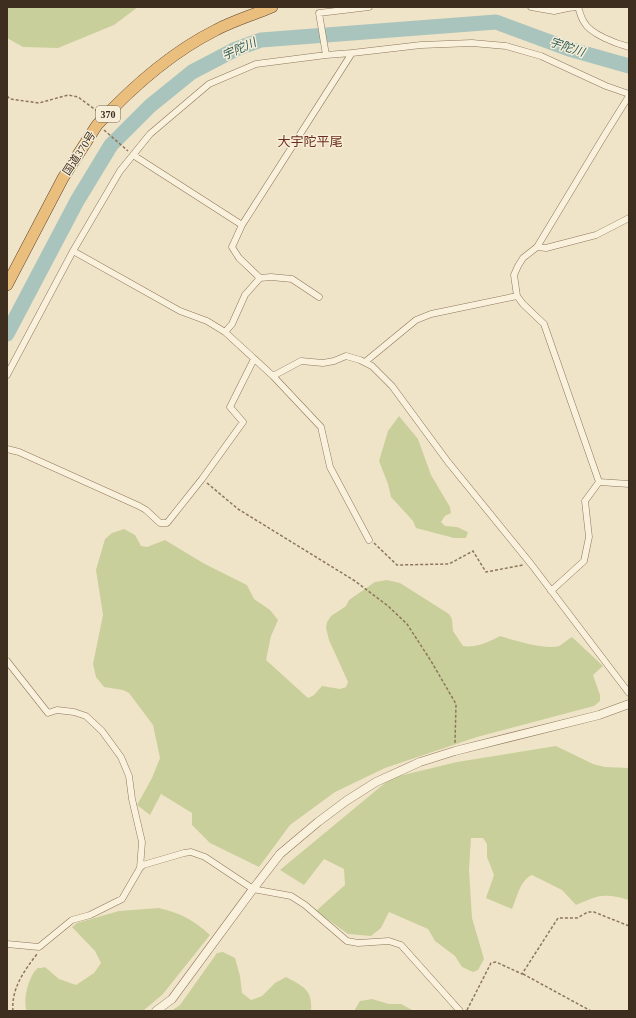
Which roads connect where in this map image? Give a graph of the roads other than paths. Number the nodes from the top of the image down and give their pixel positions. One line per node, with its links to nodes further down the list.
1 (272, 7): 14 (highway, 国道370号 / 370)
2 (369, 7): 5 (street)
3 (531, 7): 4 (street)
4 (629, 47)
5 (326, 53): 6 (street); 8 (street)
6 (352, 54): 7 (street); 10 (street)
7 (629, 95): 11 (street)
8 (132, 155): 10 (street); 12 (street)
9 (629, 218): 11 (street)
10 (242, 225): 13 (street)
11 (537, 247): 15 (street)
12 (73, 252): 17 (street); 20 (street)
13 (260, 278): 16 (street); 17 (street)
14 (7, 285)
15 (517, 296): 19 (street); 23 (street)
16 (319, 297)
17 (225, 332): 18 (street)
18 (254, 359): 21 (street); 22 (street)
19 (365, 362): 21 (street); 26 (street)
20 (7, 375)
21 (273, 376): 25 (street)
22 (7, 449)
23 (599, 482): 24 (street); 26 (street)
24 (629, 484)
25 (369, 540)
26 (552, 591): 28 (street)
27 (7, 661): 30 (street)
28 (629, 694)
29 (629, 704): 31 (street)
30 (140, 868): 31 (street); 32 (street)
31 (252, 889): 33 (street); 34 (street)
32 (7, 944)
33 (156, 1011)
34 (460, 1011)

